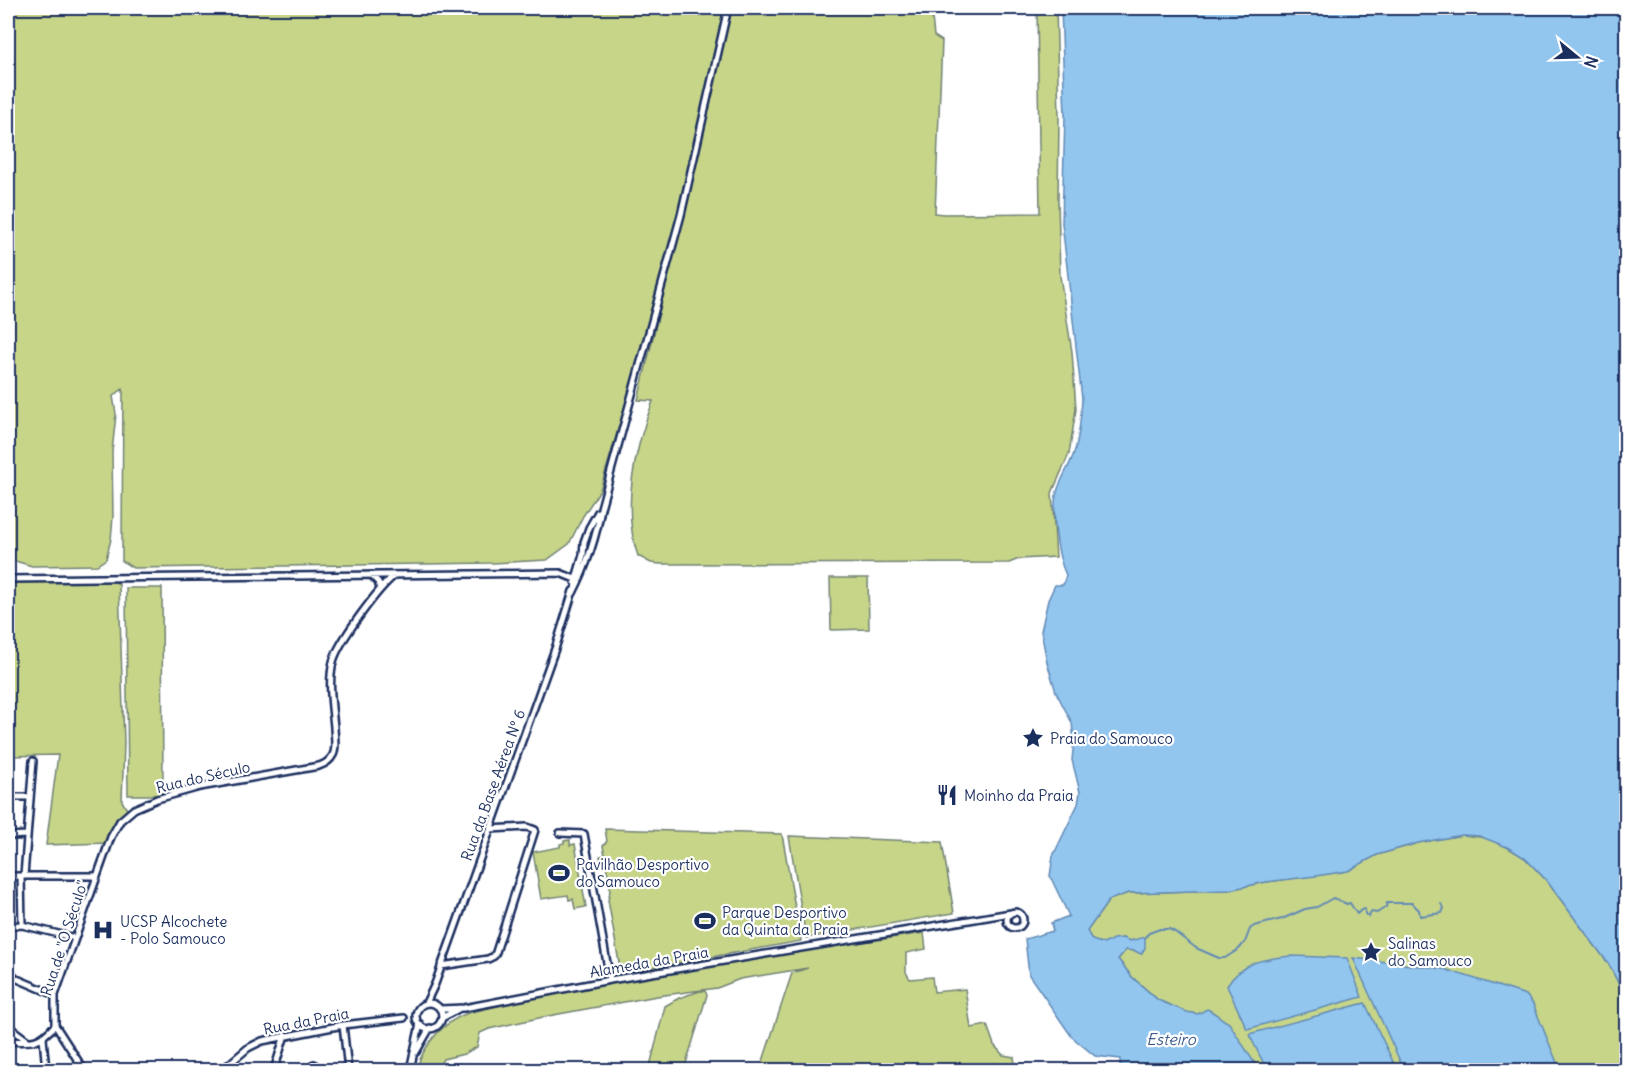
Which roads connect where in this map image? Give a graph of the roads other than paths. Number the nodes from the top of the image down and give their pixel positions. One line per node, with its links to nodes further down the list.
1 (728, 8): 2 (street)
2 (601, 508): 6 (street); 8 (street)
3 (371, 575): 4 (street); 5 (street); 7 (street)
4 (395, 575): 6 (street); 7 (street, Rua do Século)
5 (8, 579)
6 (575, 579): 8 (street)
7 (380, 589): 18 (street, Rua do Século)
8 (573, 593): 12 (street, Rua da Base Aérea Nº 6)
9 (33, 761): 11 (street)
10 (8, 797): 11 (street)
11 (30, 797): 14 (street)
12 (490, 829): 25 (street, Rua da Base Aérea Nº 6); 25 (street)
13 (560, 833): 27 (street)
14 (27, 835): 15 (street); 17 (street)
15 (8, 836)
16 (8, 876): 17 (street)
17 (23, 876): 18 (street); 21 (street)
18 (97, 876): 24 (street, Rua de "O Século")
19 (1011, 913): 20 (street, Alameda da Praia); 22 (street); 22 (street)
20 (983, 918): 22 (street, Alameda da Praia); 27 (street, Alameda da Praia)
21 (22, 925): 23 (street); 24 (street)
22 (1008, 925)
23 (8, 926)
24 (75, 938): 29 (street, Rua de "O Século")
25 (441, 966): 28 (street, Rua da Base Aérea Nº 6)
26 (8, 967): 29 (street)
27 (610, 980): 32 (street, Alameda da Praia)
28 (435, 984): 30 (street); 31 (street)
29 (55, 995): 36 (street, Rua de "O Século")
30 (426, 1003): 31 (street); 35 (street)
31 (437, 1007): 32 (street); 34 (street)
32 (460, 1008): 34 (street)
33 (404, 1018): 37 (street, Rua da Praia)
34 (442, 1018): 39 (street)
35 (420, 1024): 39 (street); 44 (street)
36 (55, 1025): 41 (street); 46 (street)
37 (343, 1025): 40 (street, Rua da Praia); 49 (street)
38 (8, 1026): 43 (street)
39 (430, 1028): 44 (street)
40 (285, 1035): 47 (street, Rua da Praia); 48 (street)
41 (43, 1038): 43 (street); 45 (street)
42 (8, 1041): 43 (street)
43 (28, 1041)
44 (413, 1056): 50 (street)
45 (46, 1071)
46 (84, 1071)
47 (222, 1071)
48 (274, 1071)
49 (348, 1071)
50 (410, 1071)

